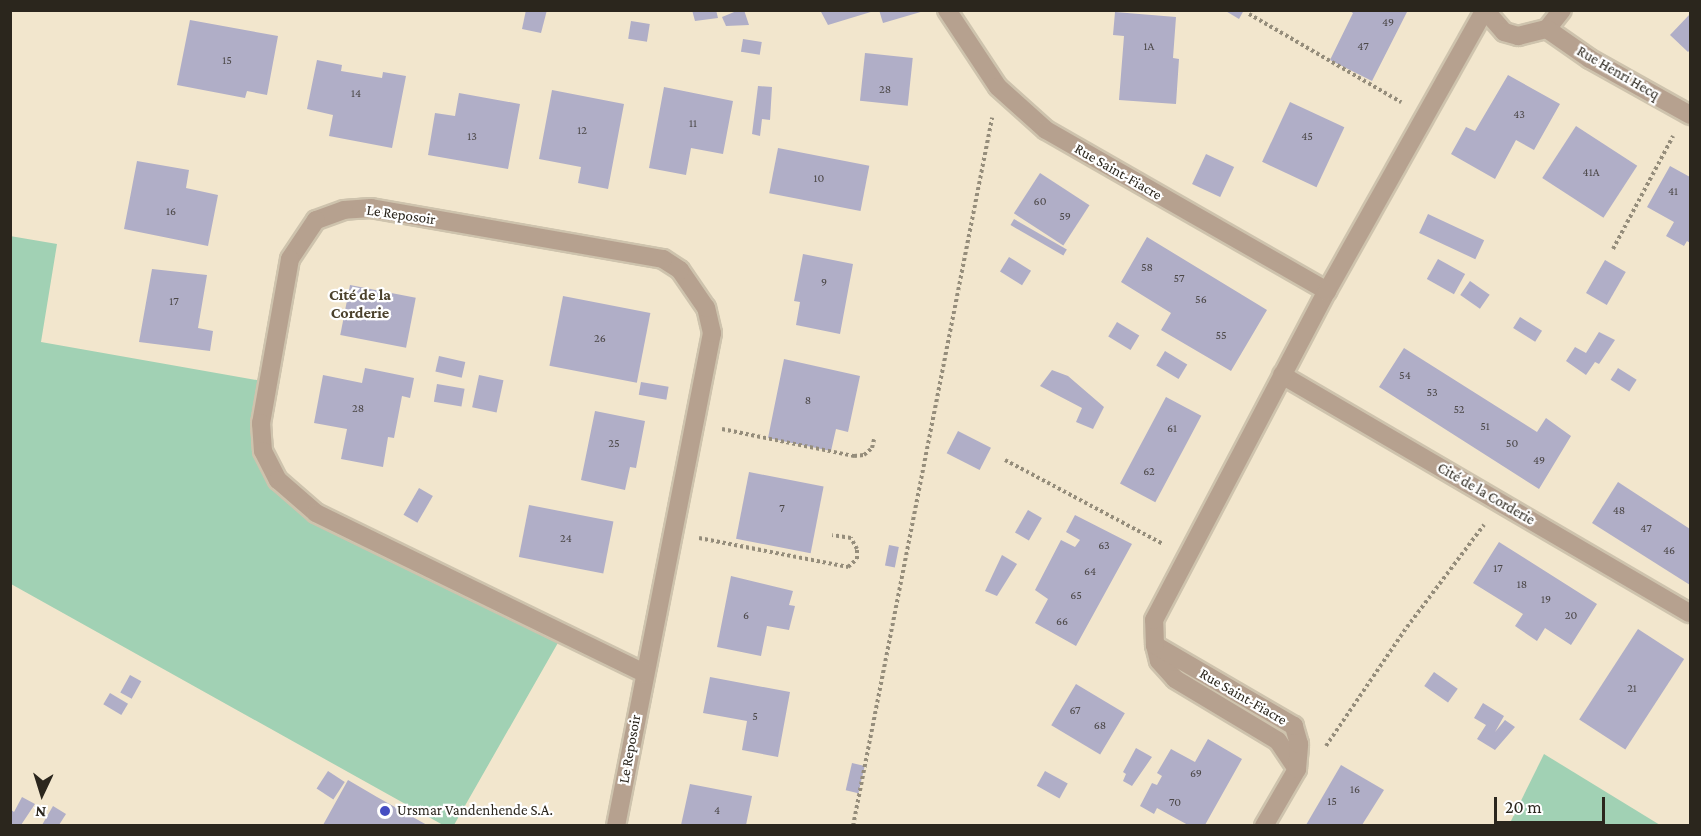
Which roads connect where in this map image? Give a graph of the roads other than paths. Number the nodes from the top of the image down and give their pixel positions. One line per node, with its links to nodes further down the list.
1 (947, 10): 6 (street, Rue Saint-Fiacre)
2 (1485, 10): 4 (street); 6 (street, Rue Saint-Fiacre)
3 (1562, 10): 4 (street)
4 (1547, 29): 5 (street, Rue Henri Hecq)
5 (1688, 113)
6 (1327, 291): 7 (street, Rue Saint-Fiacre)
7 (1282, 375): 8 (street, Cité de la Corderie); 11 (street, Rue Saint-Fiacre)
8 (1690, 613)
9 (644, 673): 9 (street, Le Reposoir); 10 (street, Le Reposoir)
10 (616, 825)
11 (1264, 825)

